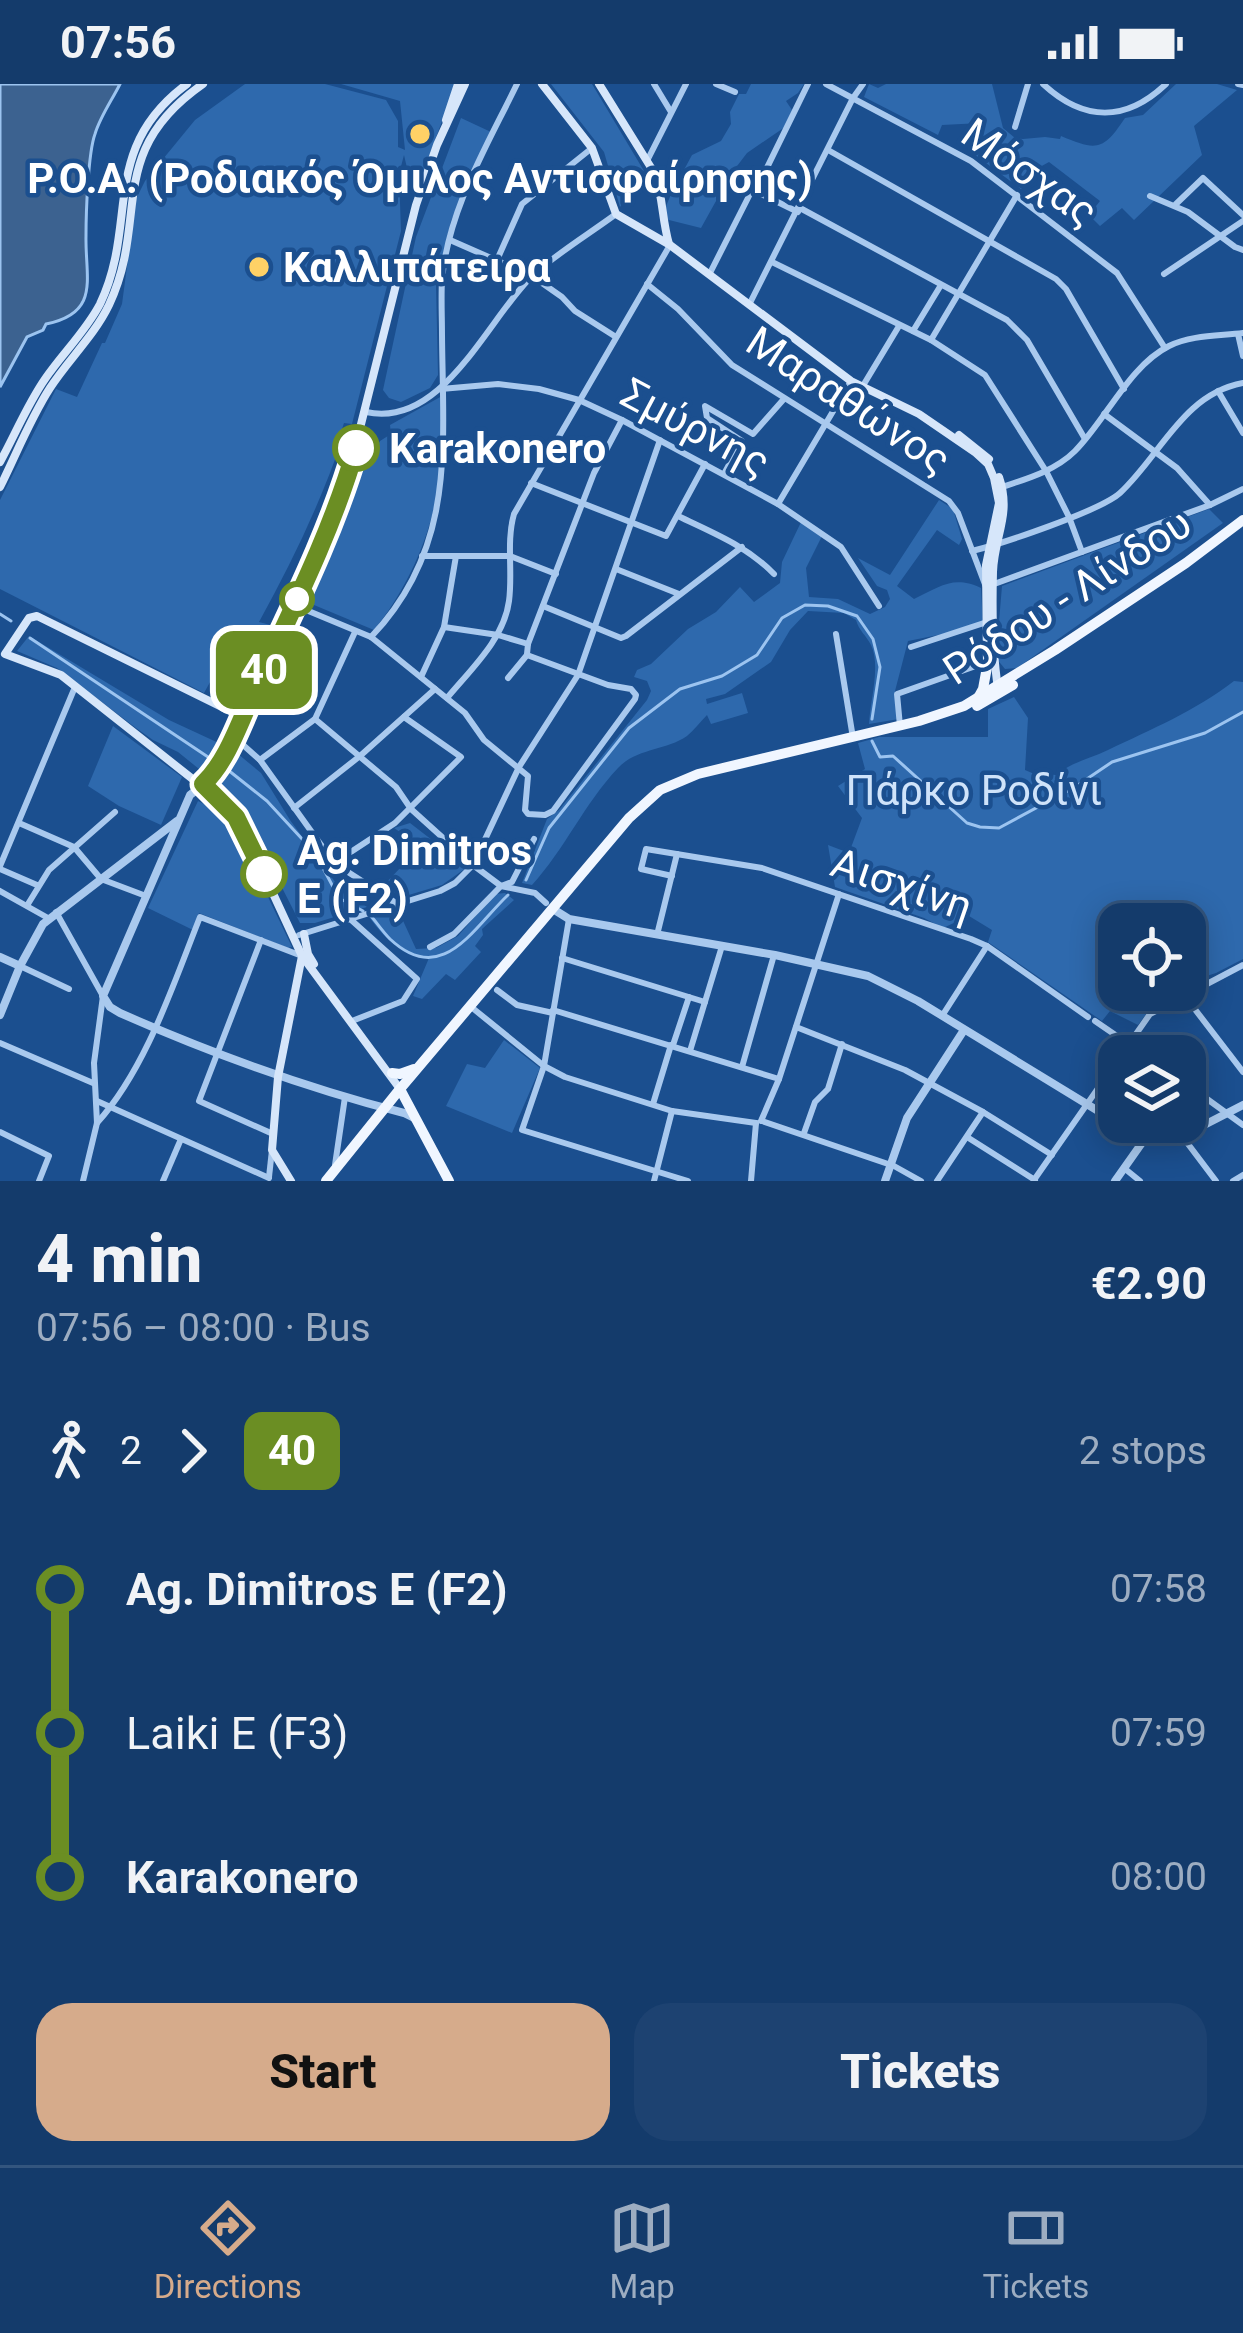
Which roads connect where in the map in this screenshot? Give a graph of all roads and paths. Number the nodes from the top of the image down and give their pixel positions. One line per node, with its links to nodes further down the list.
1 (187, 84): 73 (main road)
2 (203, 84): 78 (main road)
3 (465, 84): 19 (main road); 19 (main road)
4 (517, 84): 34 (street)
5 (542, 84): 21 (main road)
6 (599, 84): 23 (main road)
7 (654, 84): 18 (street)
8 (686, 84): 18 (street)
9 (716, 84): 16 (street)
10 (808, 84): 24 (street)
11 (826, 84): 17 (street, Μόσχας)
12 (863, 84): 17 (street)
13 (1028, 84): 20 (street)
14 (1043, 84): 15 (street)
15 (1166, 84)
16 (735, 92)
17 (853, 98): 22 (street); 25 (street, Μόσχας)
18 (671, 112): 23 (street)
19 (445, 127): 62 (main road)
20 (1015, 127)
21 (592, 148): 29 (main road); 38 (street)
22 (828, 150): 28 (street); 35 (street)
23 (647, 159): 30 (main road)
24 (752, 190): 28 (street); 40 (street)
25 (1018, 195): 35 (street); 52 (street, Μόσχας)
26 (1150, 196): 27 (street)
27 (1175, 205): 31 (street); 33 (street)
28 (799, 210): 39 (street); 44 (street)
29 (616, 214): 32 (main road); 42 (street)
30 (661, 218): 32 (main road); 36 (main road)
31 (1243, 218): 33 (street)
32 (642, 230): 36 (main road)
33 (1222, 237): 37 (street); 41 (street)
34 (449, 240): 38 (street); 57 (street)
35 (991, 240): 45 (street); 58 (street)
36 (670, 245): 40 (main road); 43 (street)
37 (1243, 250)
38 (497, 260): 42 (street)
39 (772, 262): 46 (street); 47 (street)
40 (709, 274): 46 (main road)
41 (1164, 274)
42 (532, 276): 50 (street); 57 (street)
43 (647, 284): 50 (street); 60 (street, Μαραθώνος)
44 (940, 285): 45 (street); 48 (street)
45 (958, 295): 51 (street); 68 (street)
46 (749, 305): 54 (main road)
47 (899, 326): 48 (street); 56 (street)
48 (913, 331): 51 (street)
49 (1240, 334): 52 (street); 53 (street)
50 (616, 337): 61 (street)
51 (931, 340): 75 (street)
52 (1165, 348): 58 (street)
53 (1243, 356)
54 (851, 381): 56 (main road); 66 (street); 79 (main road)
55 (1243, 383): 59 (street)
56 (864, 384): 79 (main road)
57 (442, 389): 61 (street, Σμύρνης); 62 (street); 70 (street)
58 (1124, 389): 63 (street)
59 (1218, 391): 64 (street); 71 (street)
60 (784, 399): 66 (street, Μαραθώνος); 76 (street)
61 (579, 400): 65 (street, Σμύρνης); 72 (street)
62 (366, 412): 100 (main road)
63 (1104, 414): 68 (street); 71 (street)
64 (1239, 417): 67 (street)
65 (622, 420): 69 (street, Σμύρνης); 81 (street)
66 (826, 424): 82 (street); 90 (street, Μαραθώνος)
67 (1243, 433)
68 (1085, 439): 75 (street)
69 (660, 440): 74 (street, Σμύρνης); 86 (street)
70 (444, 444): 72 (street); 92 (street)
71 (1155, 451): 83 (street); 85 (street)
72 (547, 457): 77 (street)
73 (0, 462)
74 (705, 464): 76 (street, Σμύρνης); 84 (street)
75 (1046, 471): 79 (street); 85 (street)
76 (724, 475): 82 (street, Σμύρνης)
77 (531, 483): 81 (street); 94 (street)
78 (0, 488)
79 (1000, 488): 88 (main road)
80 (1243, 489): 83 (street)
81 (584, 504): 86 (street); 96 (street)
82 (778, 504): 101 (street, Σμύρνης)
83 (1210, 505): 91 (street)
84 (678, 516): 86 (street); 89 (street)
85 (1069, 517): 88 (street); 91 (street)
86 (633, 524): 95 (street)
87 (1243, 525): 118 (main road, Ρόδου - Λίνδου); 121 (main road, Ρόδου - Λίνδου)
88 (994, 545): 90 (street); 98 (main road)
89 (742, 547): 97 (street); 99 (street)
90 (972, 551): 98 (street, Μαραθώνος)
91 (1082, 552): 98 (street)
92 (422, 556): 93 (street); 109 (street)
93 (456, 556): 94 (street); 104 (street)
94 (510, 556): 96 (street); 108 (street)
95 (616, 569): 99 (street); 105 (street)
96 (556, 574): 102 (street)
97 (774, 574)
98 (989, 582): 103 (main road); 114 (main road)
99 (679, 594): 105 (street)
100 (294, 605): 106 (street); 124 (main road)
101 (879, 605)
102 (543, 606): 105 (street); 110 (street)
103 (986, 622): 111 (street); 114 (main road)
104 (444, 627): 108 (street); 116 (street)
105 (596, 627): 115 (street)
106 (356, 631): 109 (street); 126 (street)
107 (836, 634): 129 (street)
108 (498, 635): 110 (street); 122 (street)
109 (370, 637): 116 (street)
110 (528, 644): 113 (street)
111 (911, 647)
112 (1, 654): 119 (main road); 124 (main road)
113 (527, 655): 115 (street); 117 (street)
114 (990, 665): 118 (main road); 121 (main road); 123 (main road); 127 (street)
115 (578, 675): 132 (street); 132 (street)
116 (421, 677): 120 (street)
117 (508, 678)
118 (1011, 678): 121 (main road, Ρόδου - Λίνδου)
119 (75, 686): 133 (main road); 138 (street)
120 (435, 689): 122 (street); 125 (street)
121 (997, 690): 123 (main road, Ρόδου - Λίνδου); 129 (main road, Ρόδου - Λίνδου)
122 (447, 698): 132 (street)
123 (978, 698): 127 (main road, Ρόδου - Λίνδου)
124 (239, 716): 128 (main road)
125 (404, 717): 130 (street); 135 (street)
126 (315, 719): 130 (street); 131 (street)
127 (900, 726): 129 (main road, Ρόδου - Λίνδου)
128 (232, 736): 131 (street); 133 (main road)
129 (853, 737): 154 (main road, Ρόδου - Λίνδου)
130 (360, 756): 134 (street); 135 (street)
131 (260, 760): 134 (street)
132 (519, 767): 143 (street)
133 (203, 784): 137 (street); 159 (main road)
134 (294, 808): 142 (street)
135 (411, 809): 142 (street); 143 (street)
136 (115, 812): 140 (street)
137 (178, 820): 146 (street); 151 (street)
138 (19, 823): 140 (street); 144 (street)
139 (534, 839): 148 (street)
140 (74, 847): 146 (street); 147 (street)
141 (677, 854): 145 (street); 145 (street); 150 (street, Αισχίνη)
142 (334, 863): 152 (street)
143 (473, 865): 148 (street); 152 (street)
144 (0, 868): 147 (street)
145 (672, 876): 158 (street)
146 (100, 879): 151 (street); 155 (street)
147 (38, 885): 153 (street)
148 (501, 886): 154 (street); 163 (street)
149 (0, 891): 153 (street)
150 (839, 895): 162 (street, Αισχίνη); 168 (street)
151 (146, 896): 174 (street)
152 (396, 903): 156 (street)
153 (28, 904): 155 (street)
154 (549, 905): 157 (street); 177 (main road, Ρόδου - Λίνδου)
155 (52, 915): 170 (street); 174 (street)
156 (349, 918): 159 (street); 183 (street)
157 (569, 919): 158 (street); 167 (street)
158 (658, 934): 161 (street)
159 (299, 935): 164 (main road)
160 (261, 940): 164 (street); 185 (street); 193 (street)
161 (722, 946): 165 (street); 176 (street)
162 (987, 946): 182 (street); 187 (street, Αισχίνη)
163 (430, 947)
164 (305, 955): 183 (main road); 197 (main road)
165 (775, 955): 168 (street); 195 (street)
166 (0, 956): 170 (street)
167 (562, 958): 175 (street); 180 (street)
168 (817, 964): 182 (street); 184 (street)
169 (1243, 965): 171 (street)
170 (20, 966): 172 (street); 181 (street)
171 (1206, 984)
172 (69, 989)
173 (497, 990): 180 (street)
174 (103, 996): 185 (street); 200 (street)
175 (689, 997): 176 (street); 191 (street)
176 (705, 1002): 192 (street)
177 (470, 1006): 194 (street); 199 (main road, Ρόδου - Λίνδου)
178 (1155, 1011): 188 (street)
179 (1196, 1011): 196 (street)
180 (553, 1012): 191 (street); 194 (street)
181 (0, 1015)
182 (942, 1016): 186 (street)
183 (354, 1020): 199 (main road)
184 (796, 1027): 190 (street); 198 (street)
185 (155, 1028): 193 (street); 209 (street)
186 (966, 1031): 201 (street); 207 (street)
187 (1115, 1035)
188 (1133, 1035)
189 (0, 1042): 200 (street)
190 (842, 1044): 201 (street); 222 (street)
191 (672, 1046): 192 (street); 206 (street)
192 (690, 1051): 195 (street)
193 (217, 1053): 197 (street); 221 (street)
194 (544, 1066): 206 (street); 231 (street)
195 (742, 1067): 198 (street)
196 (1243, 1072)
197 (278, 1077): 203 (street); 221 (main road)
198 (778, 1079): 216 (street)
199 (396, 1082): 210 (main road, Ρόδου - Λίνδου); 215 (main road)
200 (93, 1083): 205 (street)
201 (931, 1084): 213 (street); 229 (street)
202 (1098, 1088): 207 (street)
203 (345, 1097): 210 (street); 233 (street)
204 (1206, 1097): 214 (street)
205 (95, 1100): 209 (street); 217 (street)
206 (653, 1104): 212 (street)
207 (1088, 1104): 211 (street); 228 (street)
208 (1243, 1105): 214 (street)
209 (112, 1106): 217 (street); 224 (street)
210 (384, 1108): 215 (street); 233 (main road, Ρόδου - Λίνδου)
211 (1098, 1110)
212 (672, 1111): 216 (street); 231 (street)
213 (983, 1112): 223 (street); 228 (street)
214 (1228, 1112): 218 (street); 219 (street)
215 (417, 1120): 240 (main road)
216 (759, 1122): 222 (street); 243 (street)
217 (97, 1123): 237 (street)
218 (1206, 1123)
219 (1243, 1125)
220 (0, 1132): 236 (street)
221 (273, 1134): 227 (main road)
222 (804, 1134): 229 (street)
223 (967, 1137): 235 (street); 246 (street)
224 (181, 1139): 234 (street); 238 (street)
225 (1142, 1143): 230 (street)
226 (1187, 1143): 249 (street)
227 (272, 1150): 234 (street); 239 (main road)
228 (1052, 1155): 235 (street)
229 (892, 1166): 244 (street); 245 (street)
230 (1124, 1168): 247 (street); 248 (street)
231 (656, 1172): 241 (street); 242 (street)
232 (1243, 1175): 250 (street)
233 (330, 1176)
234 (269, 1179)
235 (1035, 1180)
236 (39, 1181)
237 (83, 1181)
238 (163, 1181)
239 (291, 1181)
240 (449, 1181)
241 (654, 1181)
242 (688, 1181)
243 (751, 1181)
244 (887, 1181)
245 (921, 1181)
246 (937, 1181)
247 (1115, 1181)
248 (1140, 1181)
249 (1216, 1181)
250 (1233, 1181)

